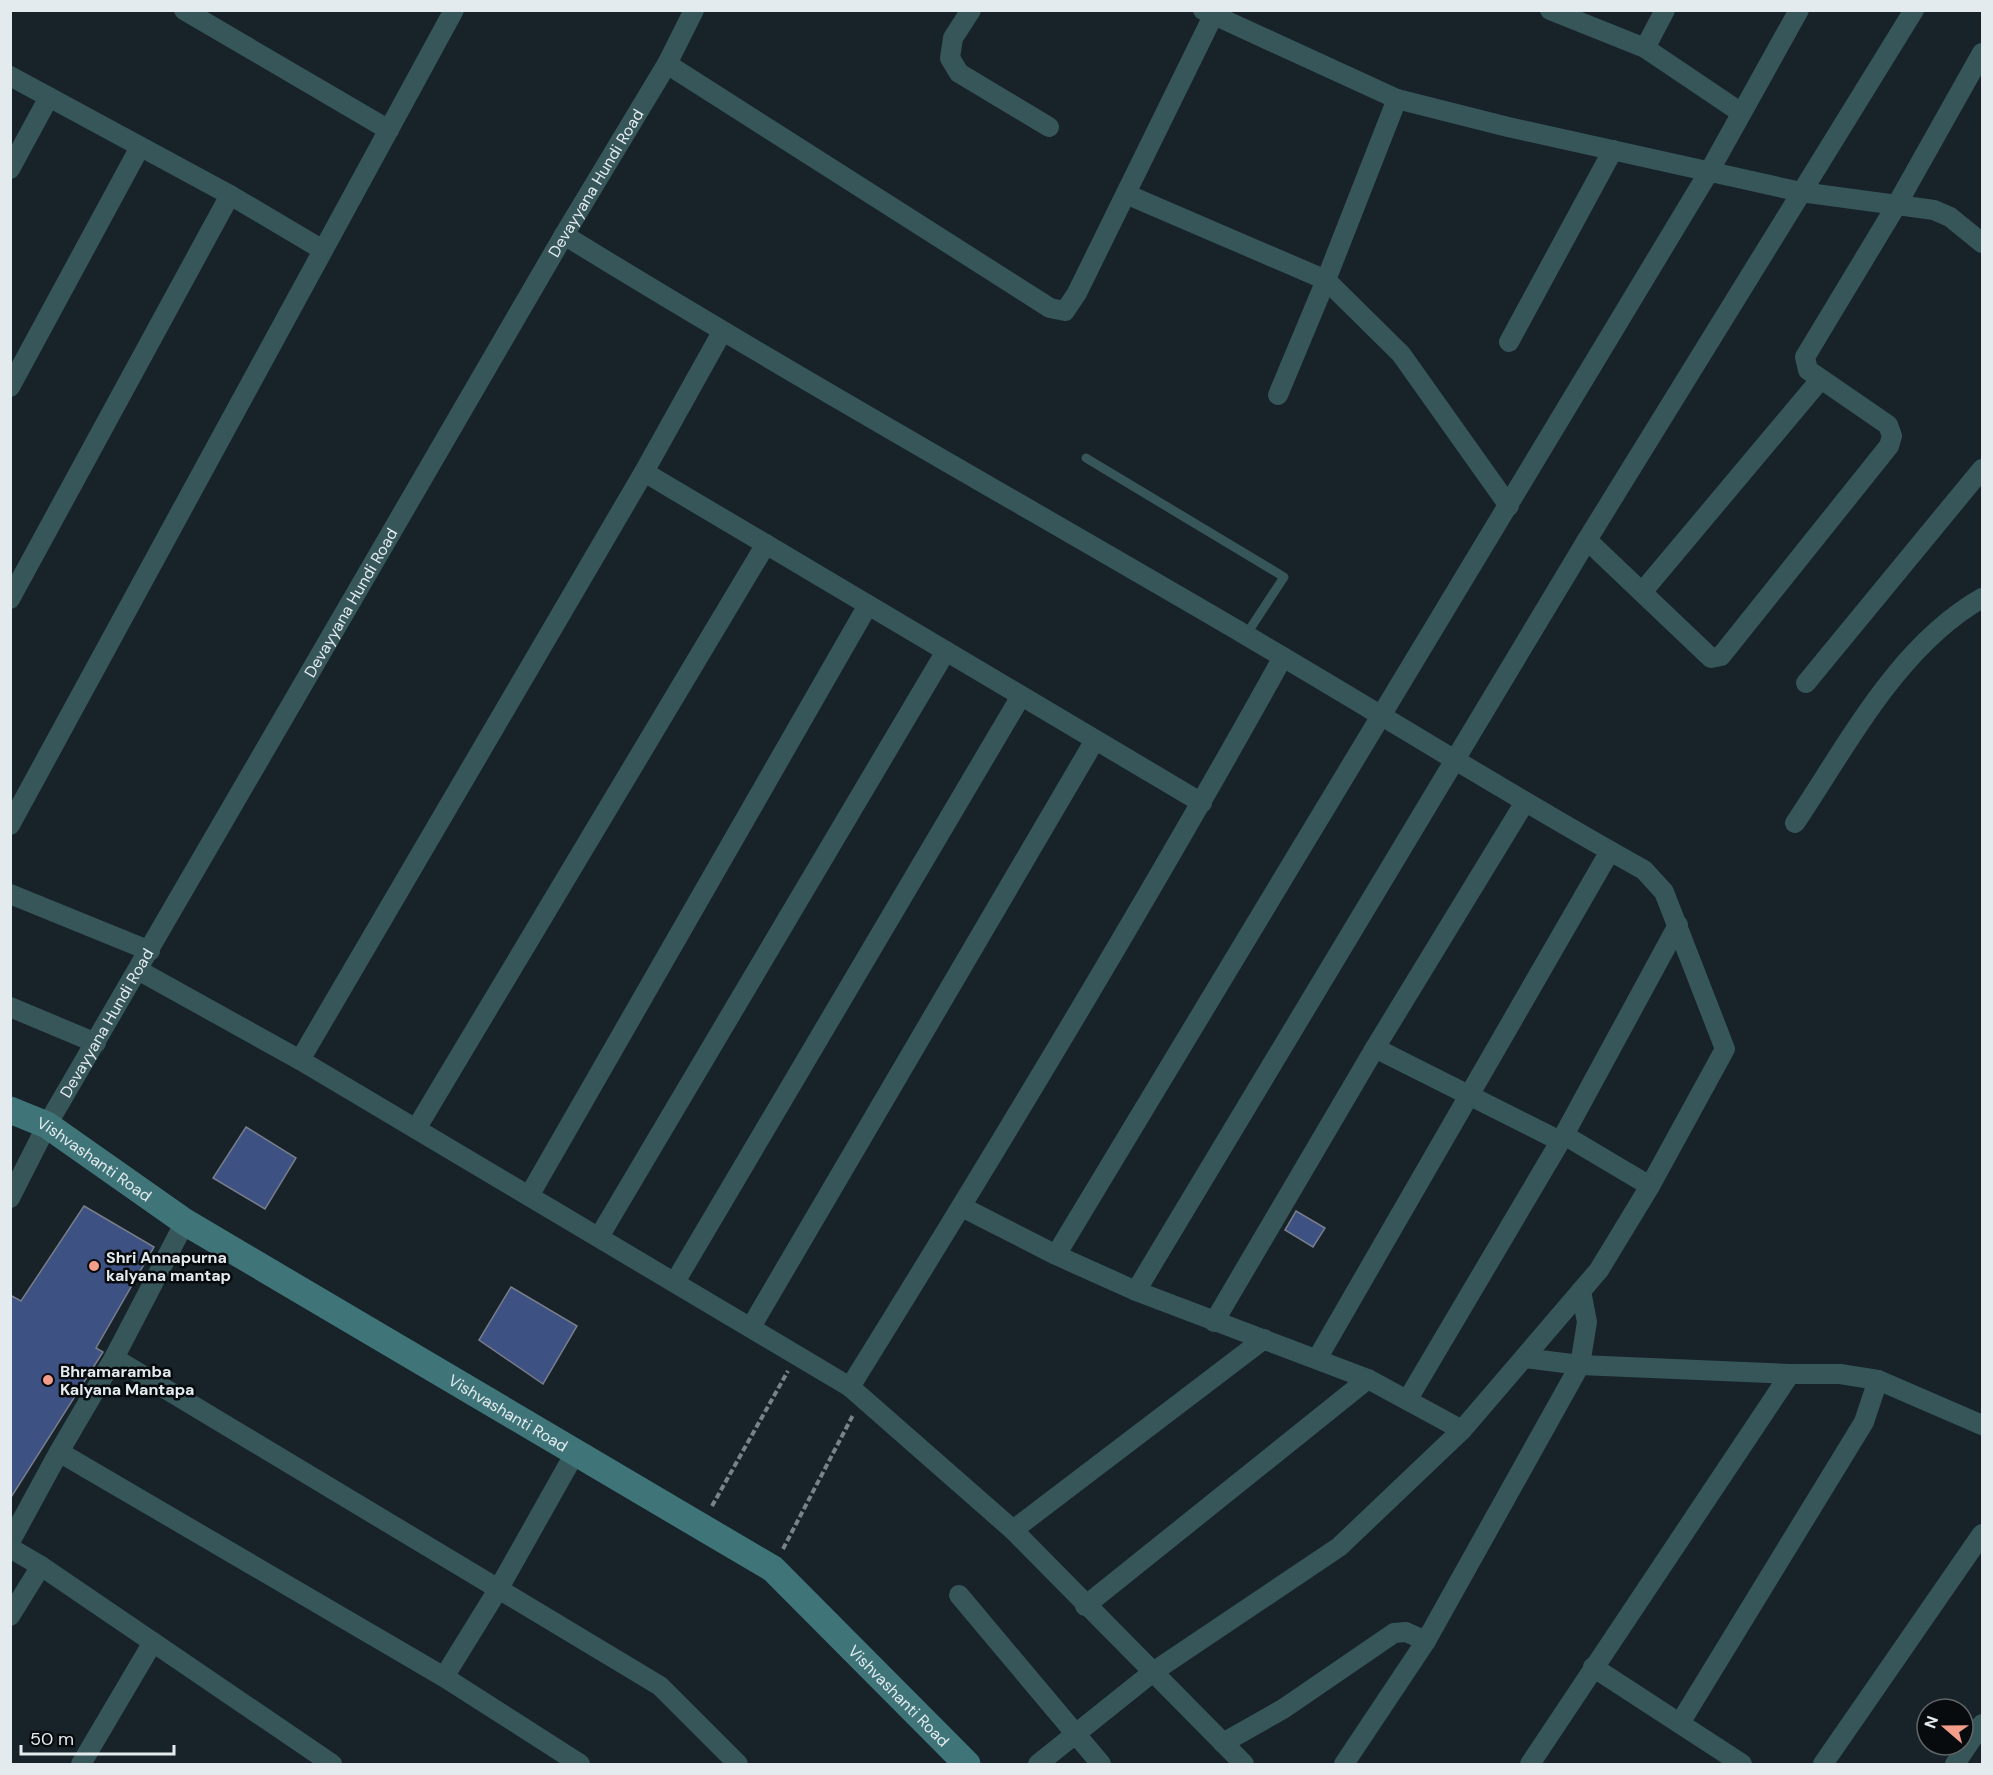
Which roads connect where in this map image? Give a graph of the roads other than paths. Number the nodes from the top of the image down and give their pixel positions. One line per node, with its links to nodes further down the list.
1 (184, 10): 18 (street)
2 (454, 10): 18 (street)
3 (694, 10): 12 (street, Devayyana Hundi Road)
4 (971, 10): 17 (street)
5 (1665, 10): 10 (street)
6 (1799, 10): 16 (street)
7 (1914, 10): 23 (street)
8 (1551, 11): 10 (street)
9 (1208, 13): 15 (street); 24 (street)
10 (1645, 48): 16 (street)
11 (1983, 53): 26 (street)
12 (667, 64): 24 (street); 27 (street, Devayyana Hundi Road)
13 (10, 76): 14 (street)
14 (49, 97): 19 (street); 21 (street)
15 (1397, 99): 20 (street); 30 (street)
16 (1740, 112): 22 (street)
17 (1049, 127)
18 (389, 130): 29 (street)
19 (140, 147): 25 (street); 34 (street)
20 (1613, 150): 22 (street); 32 (street)
21 (10, 169)
22 (1710, 170): 23 (street); 39 (street)
23 (1801, 192): 26 (street); 40 (street)
24 (1126, 194): 30 (street)
25 (230, 195): 29 (street); 44 (street)
26 (1896, 206): 28 (street); 33 (street)
27 (564, 235): 31 (street); 61 (street, Devayyana Hundi Road)
28 (1983, 243)
29 (323, 250): 57 (street)
30 (1326, 280): 35 (street); 39 (street)
31 (722, 332): 38 (street); 46 (street)
32 (1509, 342)
33 (1820, 380): 42 (street); 42 (street)
34 (10, 387)
35 (1278, 395)
36 (1086, 458): 46 (lane)
37 (1983, 469): 49 (street)
38 (644, 472): 41 (street); 66 (street)
39 (1509, 506): 51 (street)
40 (1587, 540): 42 (street); 53 (street)
41 (766, 544): 45 (street); 70 (street)
42 (1643, 591)
43 (1983, 598): 56 (street)
44 (10, 599)
45 (867, 605): 47 (street); 73 (street)
46 (1246, 635): 48 (street)
47 (945, 651): 50 (street); 77 (street)
48 (1283, 657): 51 (street); 55 (street)
49 (1806, 683)
50 (1021, 696): 52 (street); 79 (street)
51 (1380, 716): 53 (street); 78 (street)
52 (1095, 740): 55 (street); 83 (street)
53 (1456, 762): 54 (street); 80 (street)
54 (1525, 802): 58 (street); 65 (street)
55 (1202, 803): 75 (street)
56 (1795, 823)
57 (10, 825)
58 (1610, 851): 60 (street); 67 (street)
59 (10, 894): 61 (street)
60 (1678, 925): 71 (street); 72 (street)
61 (150, 951): 62 (street, Devayyana Hundi Road)
62 (138, 970): 64 (street, Devayyana Hundi Road); 66 (street)
63 (10, 1007): 64 (street)
64 (96, 1043): 69 (street, Devayyana Hundi Road)
65 (1376, 1048): 67 (street); 82 (street)
66 (300, 1060): 70 (street)
67 (1469, 1094): 71 (street); 87 (street)
68 (10, 1110): 69 (street, Vishvashanti Road)
69 (47, 1125): 74 (street, Devayyana Hundi Road); 76 (street, Vishvashanti Road)
70 (416, 1129): 73 (street)
71 (1562, 1138): 72 (street); 93 (street)
72 (1650, 1186): 81 (street)
73 (529, 1196): 77 (street)
74 (10, 1198)
75 (962, 1207): 78 (street); 92 (street)
76 (185, 1222): 85 (street); 97 (street, Vishvashanti Road)
77 (599, 1237): 79 (street)
78 (1056, 1255): 80 (street)
79 (675, 1282): 83 (street)
80 (1136, 1291): 82 (street)
81 (1581, 1291): 86 (street); 88 (street)
82 (1214, 1322): 84 (street)
83 (751, 1327): 92 (street)
84 (1264, 1339): 87 (street); 98 (street)
85 (114, 1358): 96 (street); 103 (street)
86 (1524, 1358): 88 (street); 95 (street)
87 (1317, 1359): 90 (street)
88 (1580, 1365): 89 (street); 107 (street)
89 (1790, 1374): 91 (street); 109 (street)
90 (1368, 1379): 93 (street); 105 (street)
91 (1878, 1380): 94 (street); 112 (street)
92 (856, 1392): 98 (street)
93 (1408, 1399): 95 (street)
94 (1983, 1425)
95 (1462, 1430): 110 (street)
96 (59, 1452): 100 (street); 111 (street)
97 (574, 1453): 103 (street); 121 (street, Vishvashanti Road)
98 (1014, 1530): 105 (street)
99 (1983, 1534): 127 (street)
100 (10, 1542)
101 (10, 1548): 102 (street)
102 (41, 1566): 106 (street); 108 (street)
103 (499, 1588): 111 (street); 120 (street)
104 (959, 1595): 114 (street)
105 (1085, 1606): 110 (street)
106 (10, 1616)
107 (1426, 1641): 115 (street); 125 (street)
108 (153, 1642): 117 (street); 118 (street)
109 (1593, 1667): 112 (street); 116 (street)
110 (1153, 1672): 114 (street); 115 (street)
111 (444, 1677): 119 (street)
112 (1680, 1723): 126 (street)
113 (1983, 1724): 128 (street)
114 (1076, 1736): 122 (street); 123 (street)
115 (1223, 1743): 124 (street)
116 (1538, 1762)
117 (81, 1764)
118 (332, 1764)
119 (579, 1764)
120 (738, 1764)
121 (967, 1764)
122 (1038, 1764)
123 (1101, 1764)
124 (1244, 1764)
125 (1344, 1764)
126 (1742, 1764)
127 (1822, 1764)
128 (1955, 1764)

